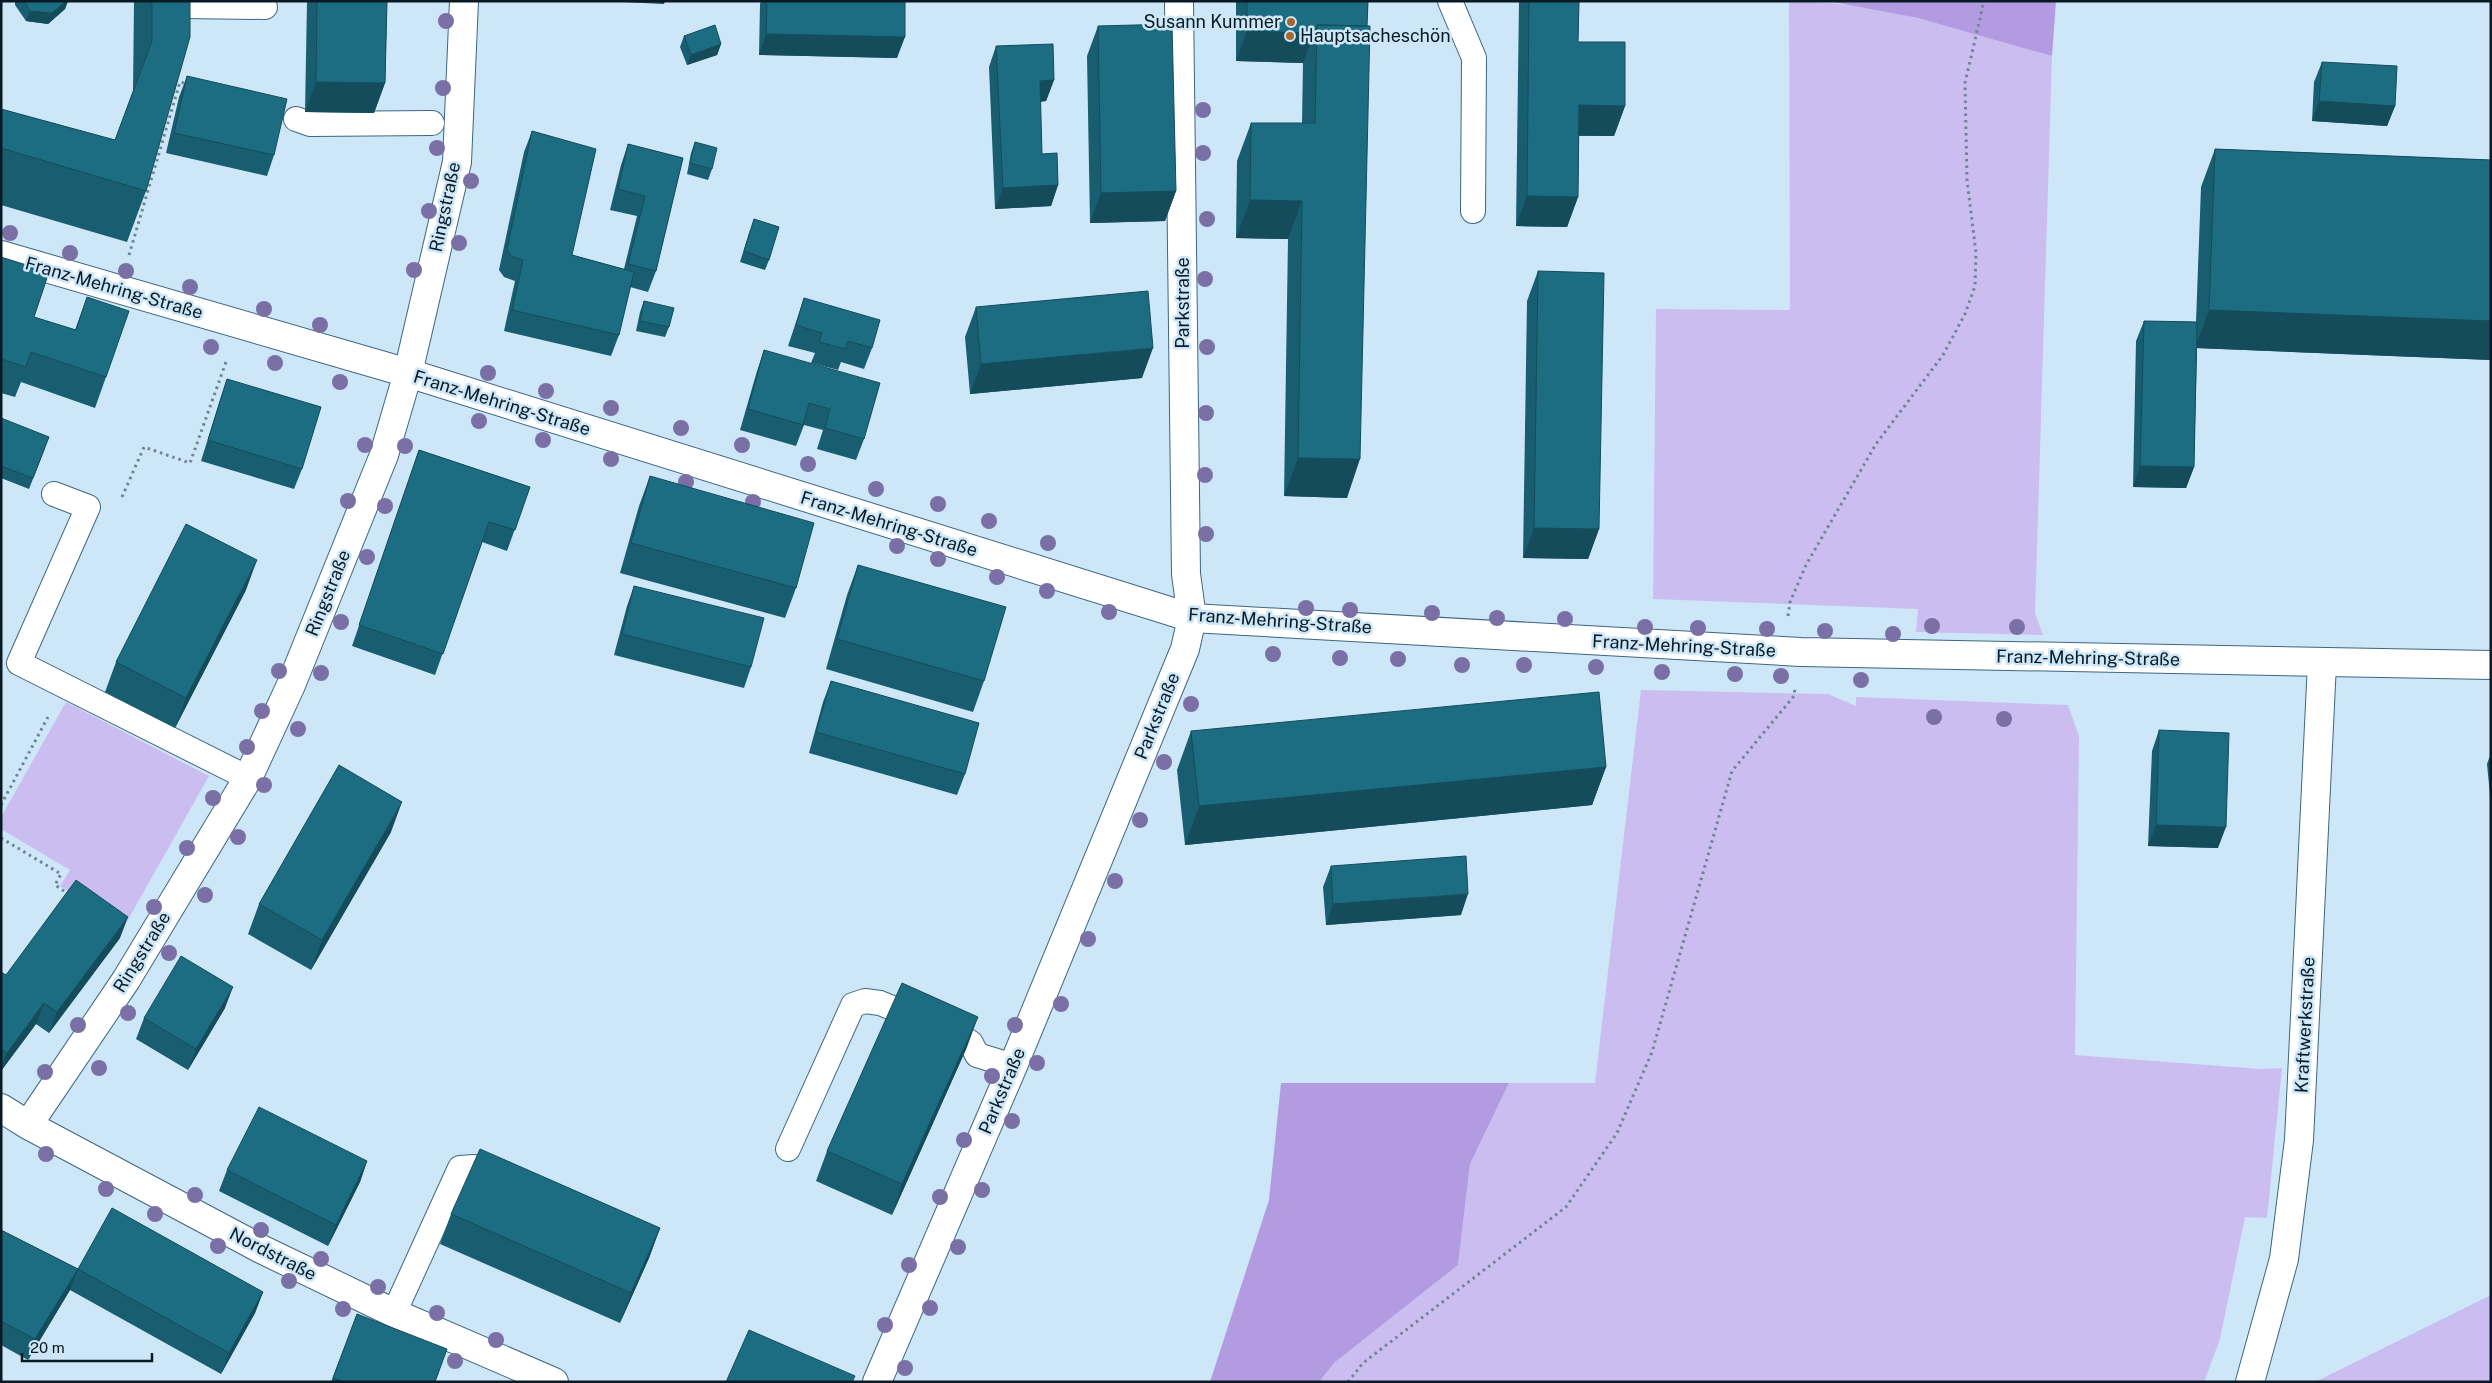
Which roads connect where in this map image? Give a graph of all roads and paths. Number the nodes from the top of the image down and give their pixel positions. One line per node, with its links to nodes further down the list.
1 (183, 1): 6 (lane)
2 (464, 1): 14 (street, Ringstraße)
3 (1179, 1): 17 (street, Parkstraße)
4 (1450, 1): 10 (lane)
5 (1984, 1): 18 (path)
6 (265, 7)
7 (189, 84): 12 (path)
8 (296, 119): 9 (lane)
9 (432, 123)
10 (1473, 211)
11 (1, 255): 12 (street, Franz-Mehring-Straße)
12 (118, 289): 14 (street, Franz-Mehring-Straße)
13 (229, 353): 16 (path)
14 (408, 373): 17 (street, Franz-Mehring-Straße); 22 (street, Ringstraße)
15 (54, 494): 16 (lane)
16 (88, 507): 21 (lane)
17 (1192, 618): 18 (street, Franz-Mehring-Straße); 26 (street, Parkstraße)
18 (1793, 652): 19 (street, Franz-Mehring-Straße); 34 (path)
19 (2322, 663): 20 (street, Franz-Mehring-Straße); 35 (street, Kraftwerkstraße)
20 (2491, 665)
21 (65, 686): 22 (lane); 23 (path)
22 (248, 778): 28 (street, Ringstraße)
23 (1, 805)
24 (1, 838): 25 (path)
25 (78, 900)
26 (1013, 1066): 29 (lane); 33 (street, Parkstraße)
27 (1, 1108): 28 (street, Nordstraße)
28 (28, 1125): 31 (street, Nordstraße)
29 (788, 1149)
30 (526, 1186): 31 (lane)
31 (394, 1314): 32 (street, Nordstraße)
32 (554, 1382)
33 (877, 1382)
34 (1348, 1382)
35 (2250, 1382)

